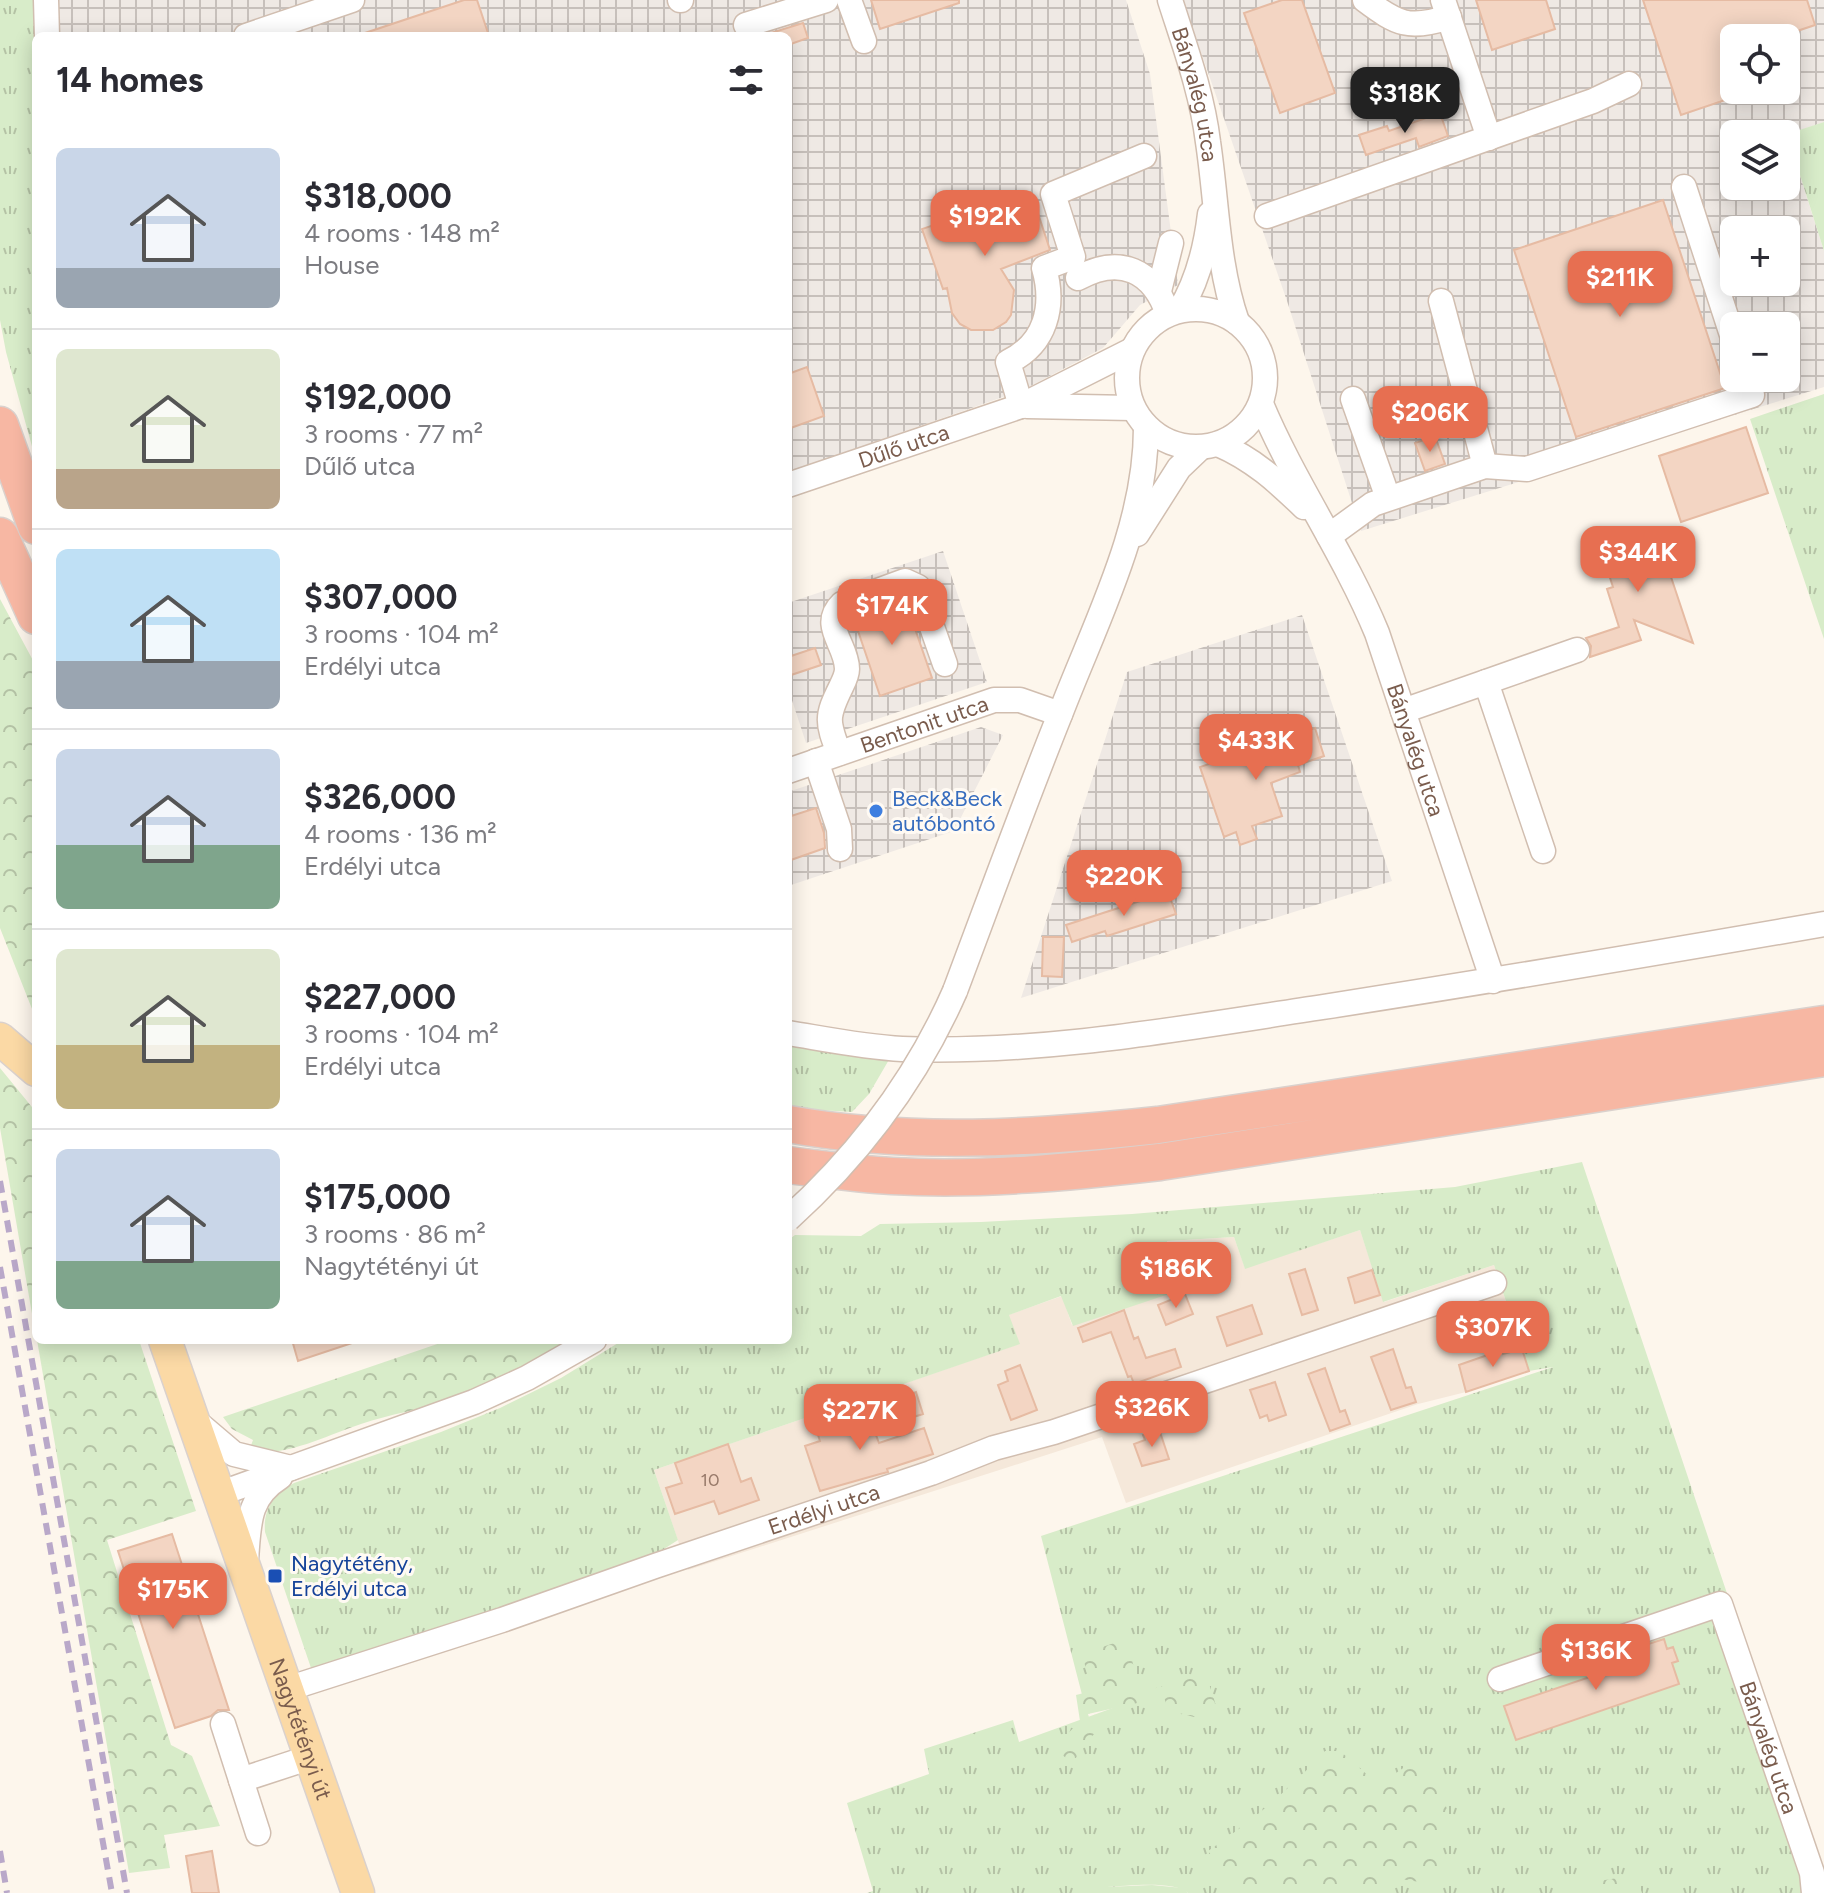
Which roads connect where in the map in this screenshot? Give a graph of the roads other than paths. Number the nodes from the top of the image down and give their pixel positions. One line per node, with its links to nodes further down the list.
1 (46, 0): 9 (street)
2 (352, 0): 10 (street)
3 (826, 0): 8 (street)
4 (849, 0): 11 (street)
5 (1365, 0): 7 (street)
6 (1176, 2): 16 (street, Bányalég utca)
7 (1446, 9): 13 (street)
8 (746, 25)
9 (47, 32)
10 (258, 32)
11 (864, 41)
12 (1629, 84): 13 (street)
13 (1489, 138): 17 (street)
14 (1144, 156): 29 (street)
15 (1684, 187): 23 (street)
16 (1213, 190): 22 (street, Bányalég utca); 24 (street, Bányalég utca)
17 (1267, 216)
18 (1171, 243): 20 (street)
19 (1078, 278): 20 (street)
20 (1159, 291): 22 (street)
21 (1441, 301): 33 (street)
22 (1174, 312): 24 (street); 25 (street, Bányalég utca)
23 (1725, 312)
24 (1237, 322): 28 (street, Bányalég utca)
25 (1132, 350): 29 (street, Dűlő utca); 30 (street)
26 (1751, 392): 33 (street)
27 (1353, 399): 35 (street)
28 (1261, 404): 32 (street); 37 (street, Bányalég utca)
29 (1021, 406): 30 (street, Dűlő utca); 34 (street, Dűlő utca)
30 (1139, 418): 32 (street, Bányalég utca); 39 (street)
31 (0, 425): 36 (highway)
32 (1209, 446): 37 (street, Bányalég utca); 39 (street)
33 (1485, 466): 35 (street)
34 (792, 484)
35 (1388, 498): 37 (street)
36 (32, 515)
37 (1326, 531): 44 (street, Bányalég utca)
38 (0, 536): 40 (highway)
39 (1122, 560): 45 (street)
40 (32, 607)
41 (1577, 650): 43 (street)
42 (945, 664): 46 (street)
43 (1486, 682): 44 (street); 49 (street)
44 (1403, 711): 51 (street, Bányalég utca)
45 (1060, 714): 46 (street, Bentonit utca); 59 (street, bridge)
46 (828, 757): 47 (street, Bentonit utca); 48 (street)
47 (792, 770)
48 (840, 849)
49 (1543, 851)
50 (1824, 924): 51 (street)
51 (1493, 981): 53 (street)
52 (1824, 1024): 57 (highway)
53 (792, 1034)
54 (0, 1039): 56 (main road)
55 (1824, 1058): 58 (highway)
56 (32, 1067)
57 (792, 1124)
58 (792, 1165)
59 (792, 1215)
60 (1494, 1283): 68 (street, Erdélyi utca)
61 (166, 1344): 63 (main road, Nagytétényi út)
62 (587, 1344): 64 (street)
63 (192, 1418): 64 (street); 65 (main road, Nagytétényi út)
64 (293, 1468): 65 (street); 66 (street)
65 (219, 1494): 66 (main road, Nagytétényi út)
66 (245, 1570): 68 (main road, Nagytétényi út)
67 (1500, 1679): 74 (street, Bányalég utca)
68 (287, 1689): 70 (main road, Nagytétényi út)
69 (223, 1724): 71 (street)
70 (311, 1757): 71 (street); 73 (main road, Nagytétényi út)
71 (241, 1780): 72 (street)
72 (258, 1833)
73 (358, 1893)
74 (1814, 1893)

